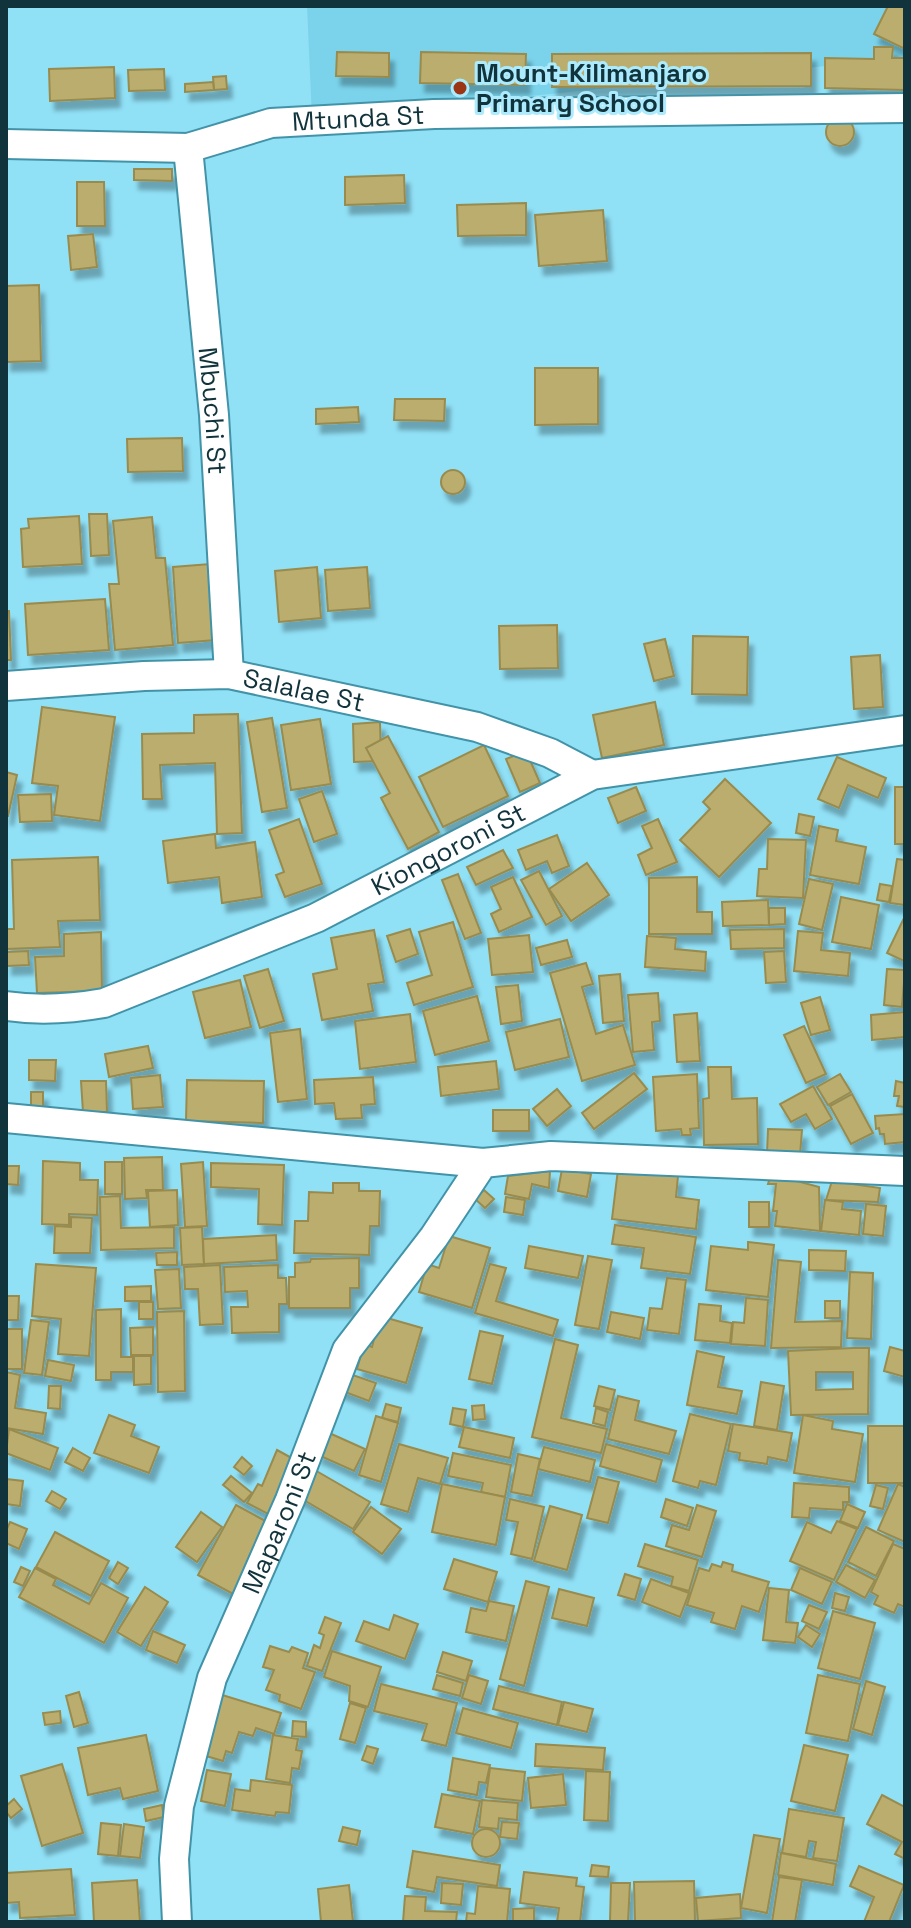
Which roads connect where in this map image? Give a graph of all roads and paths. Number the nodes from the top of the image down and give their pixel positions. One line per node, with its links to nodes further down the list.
1 (905, 108): 3 (street, Mtunda St)
2 (6, 144): 3 (street, Mtunda St)
3 (188, 148): 4 (street, Mbuchi St)
4 (229, 674): 5 (street, Salalae St); 7 (street, Salalae St)
5 (6, 686)
6 (905, 730): 7 (street, Kiongoroni St)
7 (592, 775): 8 (street, Kiongoroni St)
8 (6, 1006)
9 (6, 1118): 10 (street)
10 (483, 1163): 11 (street); 12 (street, Maparoni St)
11 (905, 1171)
12 (177, 1922)

